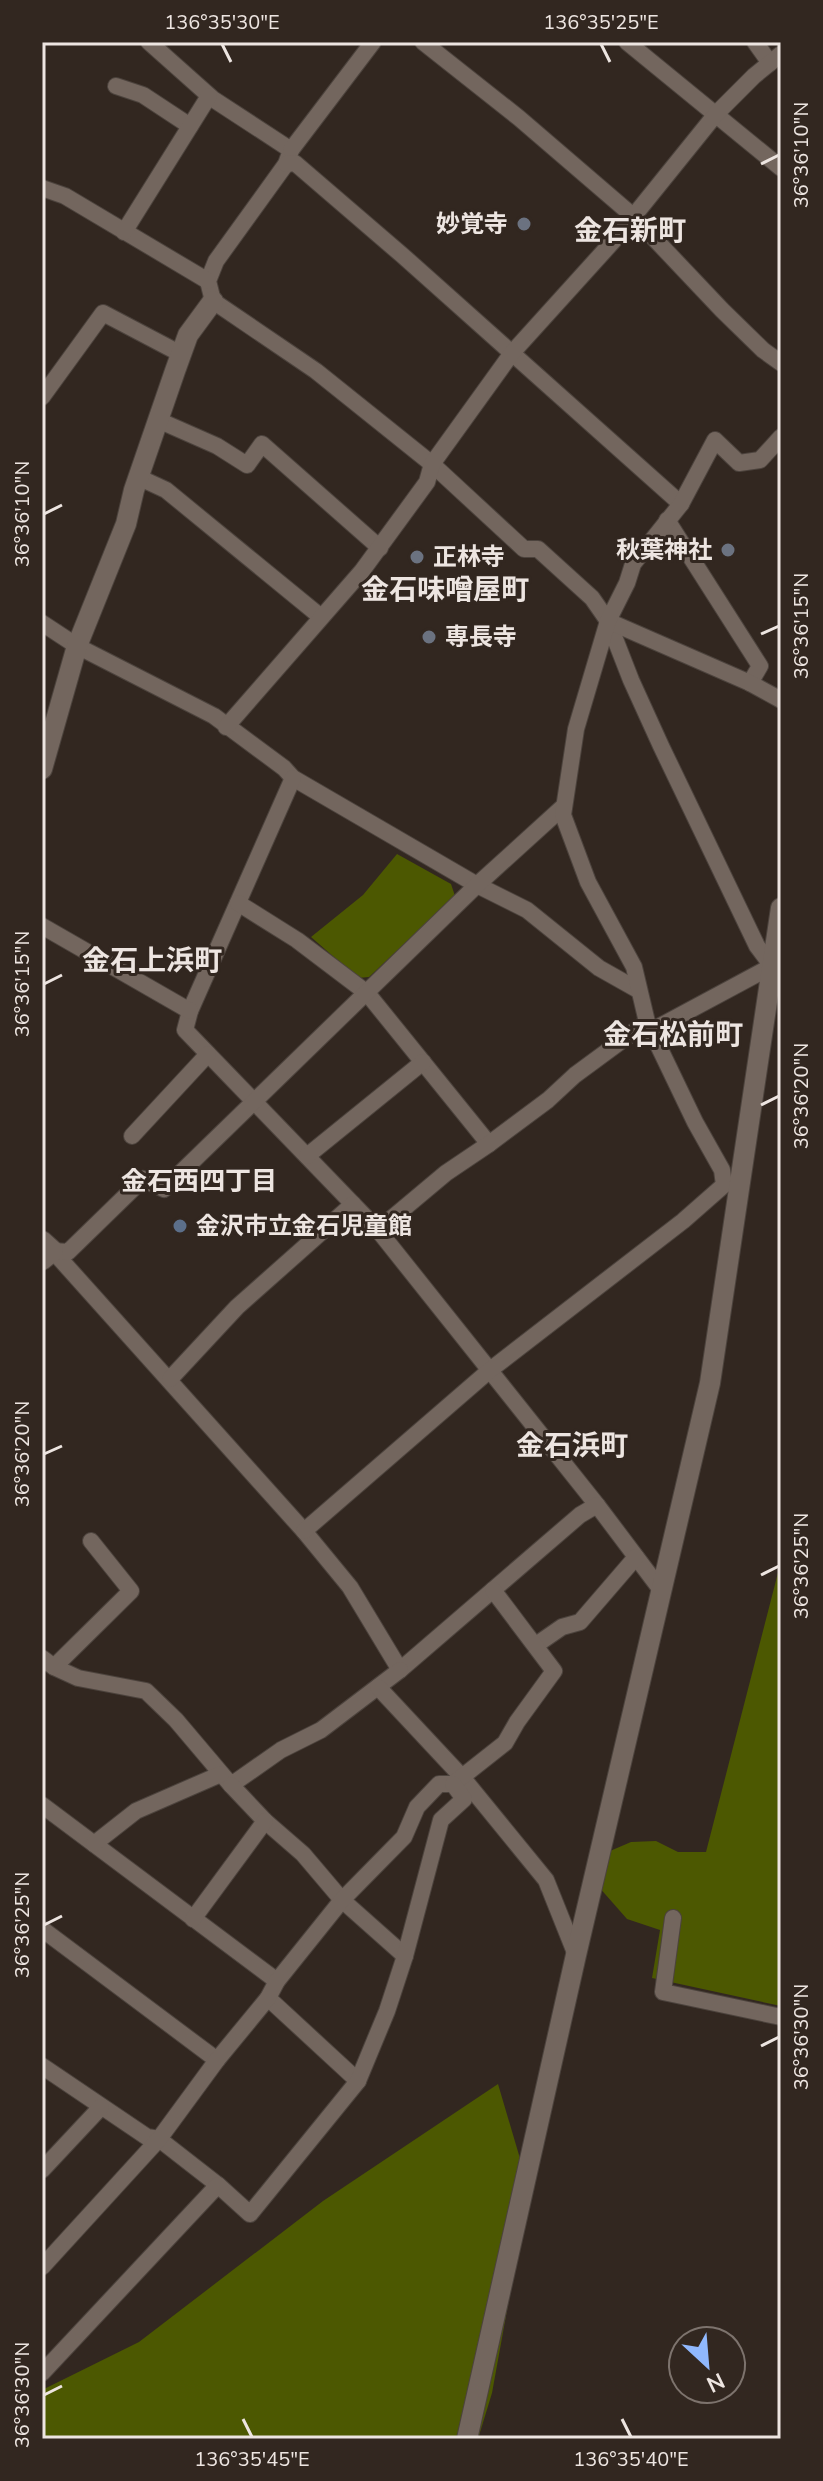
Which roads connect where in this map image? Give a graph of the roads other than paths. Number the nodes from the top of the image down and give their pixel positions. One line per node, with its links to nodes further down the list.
1 (149, 42): 8 (street)
2 (373, 42): 11 (street)
3 (423, 42): 14 (street)
4 (627, 42): 9 (street)
5 (755, 42): 6 (street)
6 (776, 59): 9 (street)
7 (116, 86): 10 (street)
8 (209, 96): 10 (street); 11 (street)
9 (716, 114): 12 (street); 14 (street)
10 (190, 126): 15 (street)
11 (289, 157): 16 (street); 17 (street)
12 (781, 168)
13 (42, 188): 15 (street)
14 (633, 216): 17 (street); 19 (street)
15 (124, 232): 16 (street)
16 (210, 291): 18 (street); 23 (street)
17 (512, 353): 23 (street); 25 (street)
18 (181, 354): 20 (street); 21 (street)
19 (781, 363)
20 (42, 397)
21 (158, 420): 24 (street); 27 (street)
22 (781, 437): 25 (street)
23 (432, 464): 27 (street); 29 (street)
24 (138, 477): 28 (street); 31 (street)
25 (681, 504): 26 (street)
26 (667, 520): 29 (street); 32 (street)
27 (380, 548): 28 (street)
28 (321, 617): 34 (street)
29 (608, 621): 32 (street); 37 (street); 42 (street)
30 (42, 623): 31 (street)
31 (77, 646): 34 (street); 35 (street)
32 (750, 683): 33 (street)
33 (781, 700)
34 (226, 727): 36 (street)
35 (42, 769)
36 (293, 778): 38 (street); 39 (street)
37 (564, 806): 38 (street); 43 (street)
38 (477, 885): 43 (street); 44 (street)
39 (238, 903): 44 (street); 45 (street)
40 (781, 908): 42 (street)
41 (42, 926): 45 (street)
42 (772, 966): 46 (street); 63 (street)
43 (638, 990): 46 (street)
44 (367, 993): 48 (street); 49 (street)
45 (190, 1011): 47 (street)
46 (649, 1026): 51 (street); 56 (street)
47 (208, 1054): 49 (street); 50 (street)
48 (423, 1062): 51 (street); 52 (street)
49 (255, 1102): 52 (street); 55 (street)
50 (132, 1136)
51 (489, 1144): 54 (street)
52 (307, 1156): 53 (street)
53 (353, 1204): 54 (street); 57 (street)
54 (378, 1230): 56 (street)
55 (46, 1250): 57 (street)
56 (490, 1370): 58 (street); 59 (street)
57 (170, 1379): 59 (street)
58 (597, 1505): 61 (street); 62 (street)
59 (304, 1531): 66 (street)
60 (91, 1541): 65 (street)
61 (636, 1557): 63 (street); 64 (street)
62 (493, 1590): 64 (street); 66 (street)
63 (661, 1590): 77 (street)
64 (536, 1645): 69 (street)
65 (48, 1663): 68 (street)
66 (400, 1670): 67 (street)
67 (378, 1687): 68 (street); 69 (street)
68 (226, 1780): 71 (street); 72 (street)
69 (458, 1780): 73 (street); 77 (street); 78 (street)
70 (42, 1805): 72 (street)
71 (265, 1821): 73 (street); 75 (street)
72 (94, 1844): 75 (street)
73 (342, 1900): 78 (street); 79 (street)
74 (673, 1918): 81 (street)
75 (193, 1919): 79 (street)
76 (42, 1929): 82 (street)
77 (576, 1955): 91 (street)
78 (405, 1956): 84 (street)
79 (277, 1981): 80 (street)
80 (268, 1998): 82 (street); 84 (street)
81 (781, 2017)
82 (217, 2060): 86 (street)
83 (45, 2073): 85 (street)
84 (358, 2081): 88 (street)
85 (101, 2107): 86 (street); 87 (street)
86 (159, 2139): 88 (street); 89 (street)
87 (42, 2170)
88 (218, 2185): 90 (street)
89 (42, 2267)
90 (42, 2373)
91 (467, 2439)

